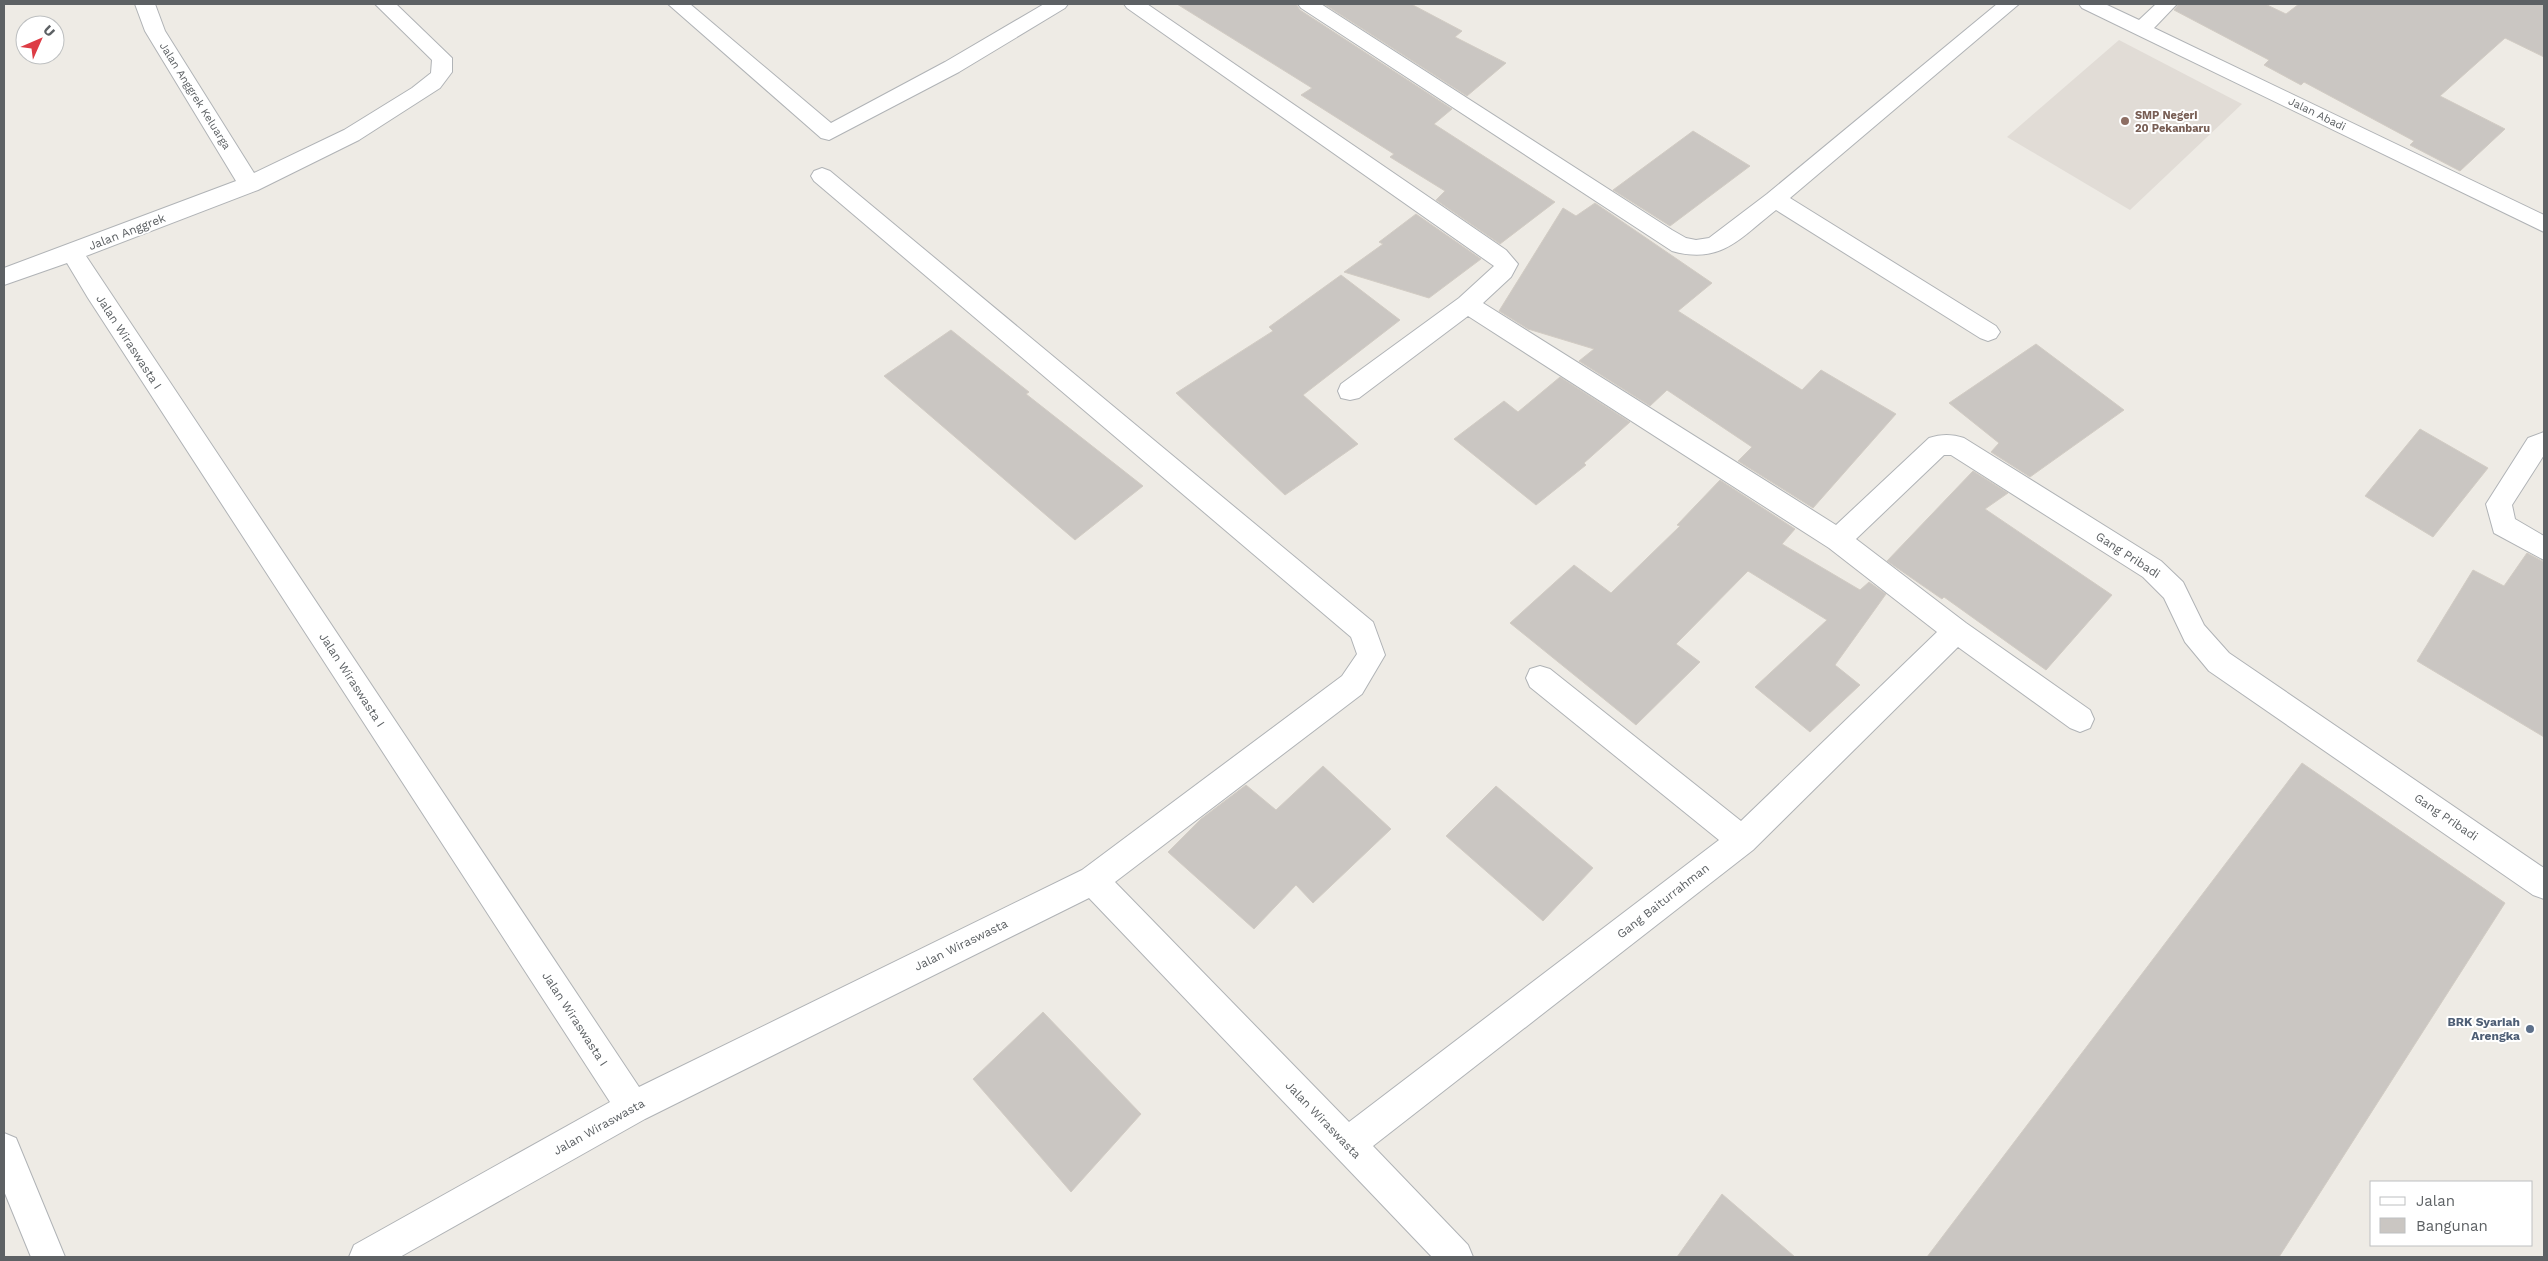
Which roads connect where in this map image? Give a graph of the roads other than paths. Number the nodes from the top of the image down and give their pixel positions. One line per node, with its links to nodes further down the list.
1 (145, 4): 12 (street, Jalan Anggrek Keluarga)
2 (385, 4): 12 (street, Jalan Anggrek)
3 (678, 4): 4 (street)
4 (1058, 4)
5 (1134, 4): 17 (street)
6 (1308, 4): 13 (street)
7 (2009, 4): 13 (street)
8 (2089, 4): 10 (street, Jalan Abadi)
9 (2167, 4): 10 (street)
10 (2141, 29): 14 (street, Jalan Abadi)
11 (822, 176): 27 (street)
12 (250, 185): 15 (street, Jalan Anggrek)
13 (1774, 199): 18 (street)
14 (2544, 224)
15 (73, 253): 16 (street, Jalan Anggrek); 29 (street, Jalan Wiraswasta I)
16 (4, 277)
17 (1467, 304): 19 (street); 21 (street)
18 (1988, 332)
19 (1350, 391)
20 (2544, 442): 22 (street)
21 (1838, 540): 23 (street); 28 (street, Gang Pribadi)
22 (2544, 549)
23 (1956, 631): 25 (street); 26 (street, Gang Baiturrahman)
24 (1540, 678): 26 (street)
25 (2080, 719)
26 (1742, 840): 30 (street, Gang Baiturrahman)
27 (1093, 880): 29 (street, Jalan Wiraswasta); 30 (street, Jalan Wiraswasta)
28 (2544, 885)
29 (633, 1107): 33 (street, Jalan Wiraswasta)
30 (1347, 1144): 34 (street, Jalan Wiraswasta)
31 (4, 1150): 32 (street)
32 (48, 1257)
33 (366, 1257)
34 (1456, 1257)

